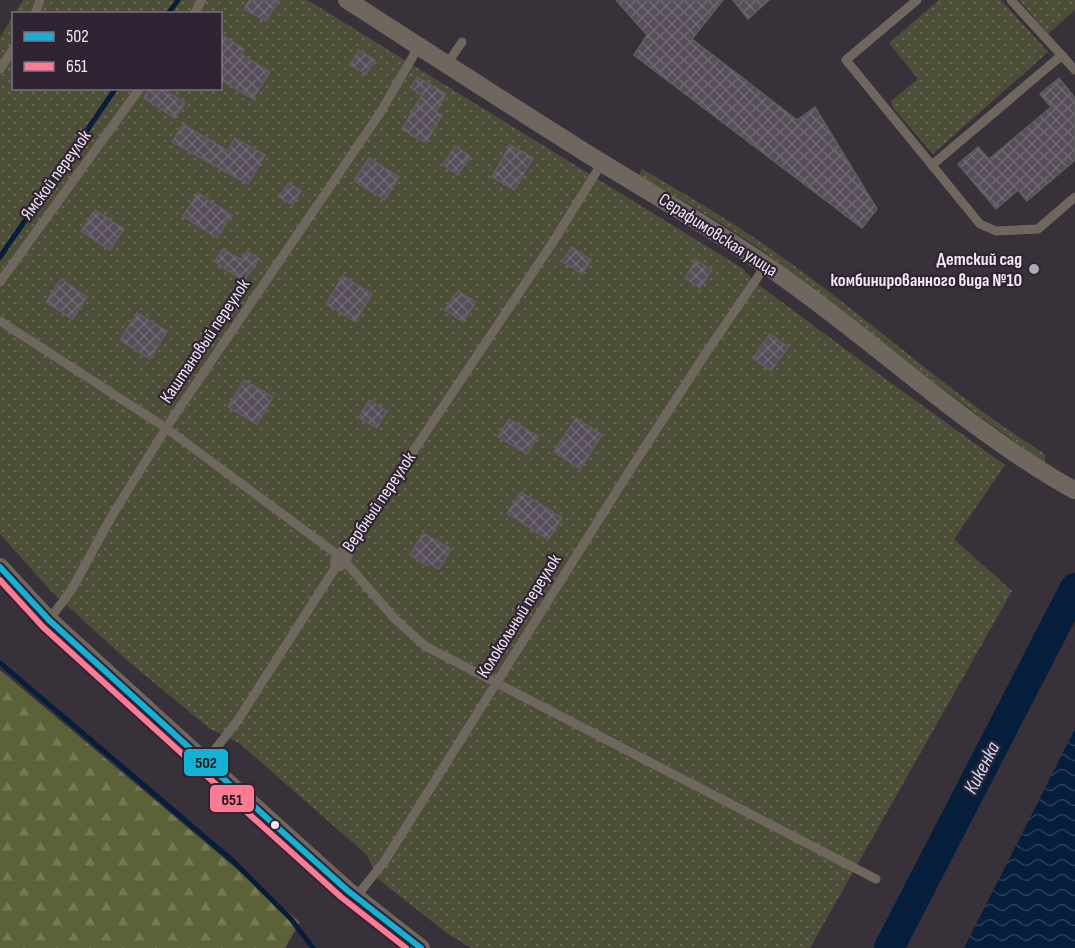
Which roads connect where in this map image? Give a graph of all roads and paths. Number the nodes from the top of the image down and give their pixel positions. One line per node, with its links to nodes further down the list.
1 (347, 0): 5 (street, Серафимовская улица)
2 (917, 0): 13 (lane)
3 (1011, 0): 7 (lane)
4 (462, 42): 8 (lane)
5 (419, 46): 8 (street, Серафимовская улица); 18 (lane, Каштановый переулок)
6 (12, 51): 9 (lane)
7 (1062, 55): 10 (lane); 13 (lane)
8 (447, 64): 12 (street, Серафимовская улица)
9 (0, 69)
10 (1075, 70)
11 (139, 90): 16 (lane, Ямской переулок)
12 (602, 163): 15 (street, Серафимовская улица); 20 (lane, Вербный переулок)
13 (932, 165): 14 (lane)
14 (1075, 197)
15 (766, 265): 19 (street, Серафимовская улица); 23 (lane, Колокольный переулок)
16 (0, 282)
17 (0, 321): 18 (lane)
18 (166, 428): 20 (lane); 22 (lane, Каштановый переулок)
19 (1075, 490)
20 (342, 558): 23 (lane); 24 (lane, Вербный переулок)
21 (0, 567): 22 (street)
22 (49, 620): 24 (street)
23 (498, 683): 25 (lane); 26 (lane, Колокольный переулок)
24 (205, 762): 26 (street)
25 (876, 879)
26 (356, 897): 27 (street)
27 (421, 948)

